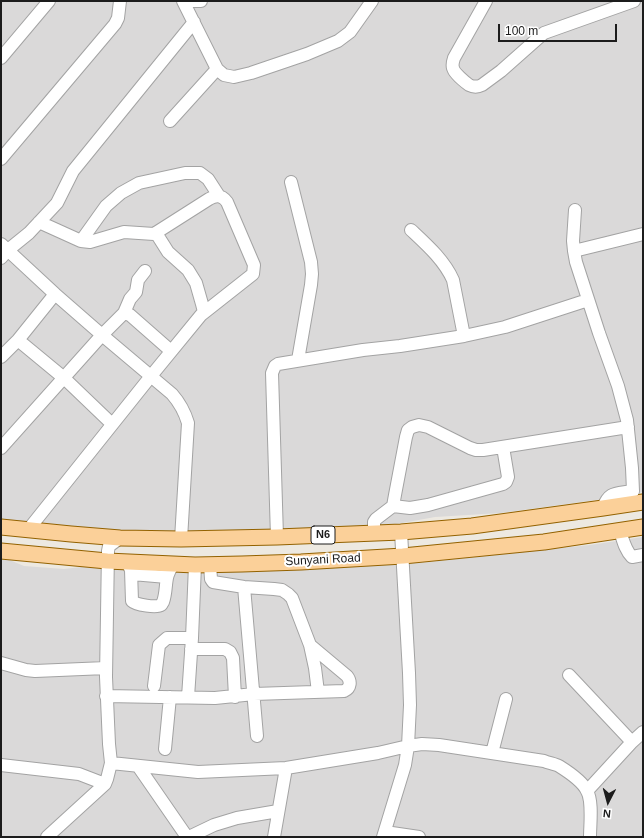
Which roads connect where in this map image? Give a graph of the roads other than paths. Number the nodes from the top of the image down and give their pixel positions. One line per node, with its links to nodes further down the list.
1 (49, 1): 9 (street)
2 (120, 1): 12 (street)
3 (183, 1): 4 (street); 8 (street)
4 (201, 1)
5 (372, 1): 10 (street)
6 (486, 1): 7 (street)
7 (634, 1)
8 (194, 22): 10 (street); 16 (street)
9 (1, 58)
10 (217, 69): 11 (street)
11 (170, 121)
12 (1, 159)
13 (291, 182): 33 (street)
14 (218, 196): 18 (street); 20 (street); 26 (street)
15 (575, 210): 22 (street)
16 (39, 222): 20 (street); 21 (street)
17 (411, 230): 29 (street)
18 (156, 233): 20 (street); 26 (street)
19 (643, 234): 22 (street)
20 (81, 241)
21 (3, 250): 24 (street)
22 (574, 251): 25 (street)
23 (145, 271): 27 (street)
24 (55, 294): 28 (street); 30 (street)
25 (588, 300): 29 (street); 37 (street)
26 (204, 312): 31 (street)
27 (124, 313): 28 (street); 31 (street)
28 (102, 335): 34 (street); 35 (street)
29 (464, 336): 33 (street)
30 (18, 340): 32 (street); 35 (street)
31 (172, 351): 34 (street)
32 (1, 357)
33 (298, 360): 50 (street)
34 (151, 376): 36 (street); 52 (street)
35 (64, 378): 36 (street); 39 (street)
36 (112, 424): 46 (street)
37 (628, 427): 38 (street); 40 (street)
38 (503, 447): 42 (street); 42 (street)
39 (1, 448)
40 (638, 490): 43 (street)
41 (643, 502): 43 (main road, N6)
42 (393, 506): 49 (street)
43 (603, 508): 48 (main road, N6)
44 (1, 527): 46 (main road, N6)
45 (643, 528): 47 (main road, Sunyani Road / N6)
46 (28, 530): 51 (main road, N6)
47 (620, 531): 54 (street); 55 (main road, Sunyani Road / N6)
48 (401, 532): 49 (main road, N6); 55 (street)
49 (374, 533): 50 (main road, N6)
50 (277, 537): 52 (main road, N6)
51 (120, 538): 52 (main road, N6); 56 (street)
52 (181, 539)
53 (1, 551): 56 (main road, Sunyani Road / N6)
54 (643, 555)
55 (403, 556): 57 (main road, Sunyani Road / N6); 77 (street)
56 (108, 561): 58 (main road, Sunyani Road / N6); 64 (street)
57 (202, 565): 59 (main road, Sunyani Road / N6); 60 (street); 61 (street)
58 (128, 568): 59 (main road, Sunyani Road / N6); 59 (street)
59 (171, 570)
60 (244, 587): 62 (street); 68 (street)
61 (192, 643): 66 (street); 71 (street); 72 (street)
62 (310, 645): 67 (street); 67 (street)
63 (1, 663): 64 (street)
64 (106, 668): 69 (street)
65 (569, 676): 76 (street)
66 (154, 686)
67 (318, 692): 68 (street)
68 (254, 694): 72 (street); 75 (street)
69 (106, 696): 70 (street); 80 (street)
70 (170, 697): 71 (street); 78 (street)
71 (188, 697): 72 (street)
72 (235, 697)
73 (506, 698): 79 (street)
74 (643, 732): 76 (street)
75 (257, 736)
76 (632, 742): 85 (street)
77 (408, 746): 79 (street); 83 (street); 87 (street)
78 (166, 749)
79 (492, 753): 85 (street)
80 (111, 763): 82 (street); 84 (street)
81 (1, 764): 84 (street)
82 (138, 766): 83 (street); 89 (street)
83 (286, 768): 86 (street)
84 (105, 784): 88 (street)
85 (587, 791): 92 (street)
86 (278, 810): 89 (street); 90 (street)
87 (384, 834): 91 (street)
88 (47, 837)
89 (188, 837)
90 (274, 837)
91 (419, 837)
92 (590, 837)

